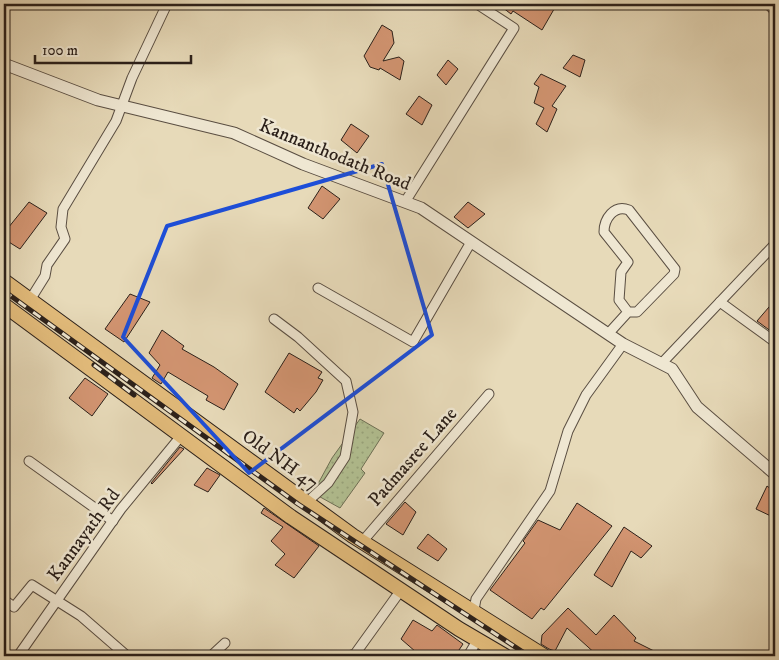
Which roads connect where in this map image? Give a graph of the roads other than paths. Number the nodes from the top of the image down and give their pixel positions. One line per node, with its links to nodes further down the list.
1 (167, 4): 6 (street)
2 (477, 4): 7 (street)
3 (768, 4): 4 (street)
4 (775, 12)
5 (4, 64): 6 (street, Kannanthodath Road)
6 (121, 106): 7 (street, Kannanthodath Road); 12 (street)
7 (405, 202): 8 (street, Kannanthodath Road)
8 (471, 242): 11 (street); 17 (street, Kannanthodath Road)
9 (775, 244): 13 (street)
10 (4, 281): 12 (main road, Old NH 47)
11 (318, 288)
12 (30, 300): 25 (main road, Old NH 47)
13 (720, 302): 18 (street); 20 (street)
14 (4, 305): 22 (main road, Old NH 47)
15 (628, 312): 15 (street); 17 (street)
16 (274, 319): 25 (street)
17 (608, 334): 19 (street, Kannanthodath Road)
18 (775, 342)
19 (624, 344): 20 (street, Kannanthodath Road); 32 (street)
20 (662, 363): 24 (street, Kannanthodath Road)
21 (489, 394): 27 (street, Padmasree Lane)
22 (181, 436): 26 (street, Kannayath Rd); 28 (main road, Old NH 47)
23 (29, 461): 26 (street)
24 (775, 474)
25 (306, 503): 27 (main road, Old NH 47)
26 (112, 521): 30 (street, Kannayath Rd)
27 (357, 539): 28 (main road); 32 (main road, Old NH 47)
28 (342, 551): 29 (main road, Old NH 47)
29 (400, 590): 33 (main road, Old NH 47); 38 (street)
30 (56, 599): 31 (street); 35 (street, Kannayath Rd); 36 (street)
31 (4, 600)
32 (474, 610): 41 (main road, Old NH 47)
33 (478, 639): 39 (street); 40 (main road, Old NH 47)
34 (225, 643): 37 (street)
35 (18, 656)
36 (127, 656)
37 (211, 656)
38 (349, 656)
39 (468, 656)
40 (505, 656)
41 (544, 656)

